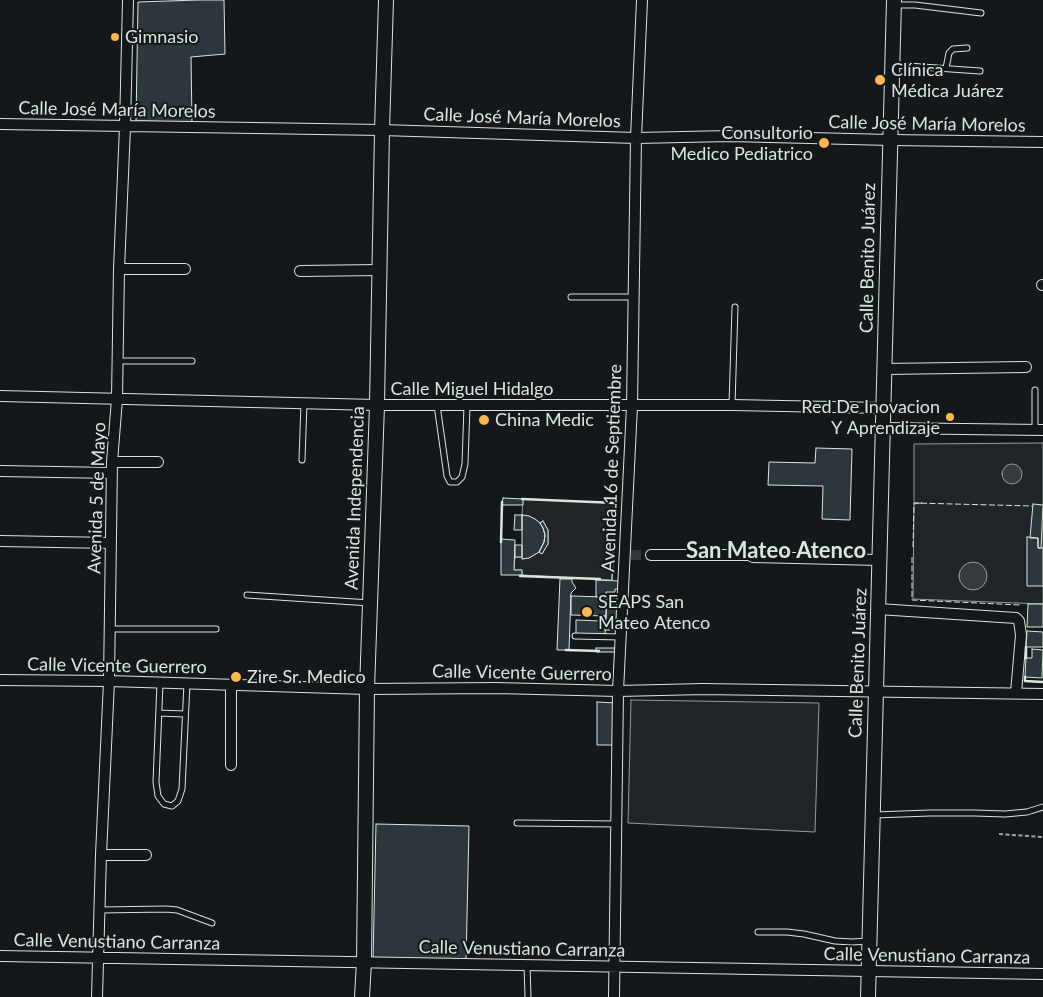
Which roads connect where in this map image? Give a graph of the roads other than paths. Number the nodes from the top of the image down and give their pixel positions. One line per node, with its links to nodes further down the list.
1 (128, 0): 11 (street, Avenida 5 de Mayo)
2 (386, 0): 12 (main road, Avenida Independencia)
3 (642, 0): 13 (street, Avenida 16 de Septiembre)
4 (894, 3): 5 (lane); 7 (main road, Calle Benito Juárez)
5 (981, 13)
6 (967, 48): 8 (lane)
7 (892, 64): 8 (lane); 14 (main road, Calle Benito Juárez)
8 (946, 68): 9 (lane)
9 (980, 71)
10 (0, 124): 11 (street, Calle José María Morelos)
11 (126, 127): 12 (street, Calle José María Morelos); 16 (street, Avenida 5 de Mayo)
12 (382, 130): 13 (street, Calle José María Morelos); 18 (main road, Avenida Independencia)
13 (636, 138): 14 (street, Calle José María Morelos); 21 (street, Avenida 16 de Septiembre)
14 (890, 140): 15 (street, Calle José María Morelos); 26 (main road, Calle Benito Juárez)
15 (1043, 142)
16 (119, 269): 17 (street); 23 (street, Avenida 5 de Mayo)
17 (185, 269)
18 (379, 270): 19 (street); 31 (main road, Avenida Independencia)
19 (300, 271)
20 (571, 297): 21 (lane)
21 (634, 297): 35 (street, Avenida 16 de Septiembre)
22 (735, 306): 34 (lane)
23 (118, 361): 24 (lane); 29 (street, Avenida 5 de Mayo)
24 (192, 361)
25 (1026, 368): 26 (street)
26 (884, 369): 36 (main road, Calle Benito Juárez)
27 (1035, 390): 38 (lane)
28 (0, 396): 29 (street, Calle Miguel Hidalgo)
29 (117, 399): 30 (street, Calle Miguel Hidalgo); 40 (street, Avenida 5 de Mayo)
30 (304, 403): 31 (street, Calle Miguel Hidalgo); 39 (lane)
31 (377, 405): 32 (street, Calle Miguel Hidalgo); 49 (main road, Avenida Independencia)
32 (437, 405): 33 (street, Calle Miguel Hidalgo); 33 (lane)
33 (467, 405): 35 (street, Calle Miguel Hidalgo)
34 (732, 405): 35 (street, Calle Miguel Hidalgo); 36 (street, Calle Miguel Hidalgo)
35 (632, 406): 54 (street, Avenida 16 de Septiembre)
36 (883, 408): 37 (main road, Calle Benito Juárez)
37 (883, 428): 38 (street); 47 (main road, Calle Benito Juárez)
38 (1039, 430)
39 (302, 460)
40 (112, 462): 41 (street); 43 (street, Avenida 5 de Mayo)
41 (158, 462)
42 (0, 471): 43 (street)
43 (112, 473): 45 (street, Avenida 5 de Mayo)
44 (0, 541): 45 (street)
45 (111, 543): 51 (street, Avenida 5 de Mayo)
46 (651, 555): 47 (street)
47 (880, 560): 50 (main road, Calle Benito Juárez)
48 (247, 595): 49 (lane)
49 (370, 603): 60 (main road, Avenida Independencia)
50 (878, 609): 62 (main road, Calle Benito Juárez); 63 (street)
51 (110, 629): 52 (lane); 56 (street, Avenida 5 de Mayo)
52 (216, 629)
53 (575, 636): 54 (lane)
54 (621, 637): 61 (street, Avenida 16 de Septiembre)
55 (0, 680): 56 (street, Calle Vicente Guerrero)
56 (109, 681): 57 (street, Calle Vicente Guerrero); 72 (street, Avenida 5 de Mayo)
57 (160, 682): 58 (street, Calle Vicente Guerrero); 65 (lane)
58 (186, 683): 59 (street, Calle Vicente Guerrero); 66 (lane)
59 (231, 685): 60 (street, Calle Vicente Guerrero); 67 (street)
60 (367, 689): 61 (street, Calle Vicente Guerrero); 80 (main road, Avenida Independencia)
61 (618, 691): 62 (street, Calle Vicente Guerrero); 71 (street, Avenida 16 de Septiembre)
62 (876, 692): 63 (street, Calle Vicente Guerrero); 69 (main road, Calle Benito Juárez)
63 (1016, 693): 64 (street, Calle Vicente Guerrero)
64 (1043, 694)
65 (159, 713): 66 (lane); 66 (lane)
66 (185, 714)
67 (231, 765)
68 (1043, 808): 69 (lane)
69 (873, 815): 77 (main road, Calle Benito Juárez)
70 (517, 823): 71 (lane)
71 (617, 824): 82 (street, Avenida 16 de Septiembre)
72 (102, 855): 73 (street); 74 (street, Avenida 5 de Mayo)
73 (146, 855)
74 (100, 910): 75 (lane); 79 (street, Avenida 5 de Mayo)
75 (212, 923)
76 (758, 932): 77 (lane)
77 (870, 941): 83 (main road, Calle Benito Juárez)
78 (0, 956): 79 (street, Calle Venustiano Carranza)
79 (98, 958): 80 (street, Calle Venustiano Carranza); 85 (street, Avenida 5 de Mayo)
80 (364, 962): 81 (street, Calle Venustiano Carranza); 86 (main road, Avenida Independencia)
81 (526, 965): 82 (street, Calle Venustiano Carranza); 87 (lane)
82 (615, 967): 83 (street, Calle Venustiano Carranza); 88 (street, Avenida 16 de Septiembre)
83 (869, 971): 84 (street, Calle Venustiano Carranza); 89 (main road, Calle Benito Juárez)
84 (1043, 974)
85 (97, 997)
86 (362, 997)
87 (528, 997)
88 (614, 997)
89 (868, 997)

